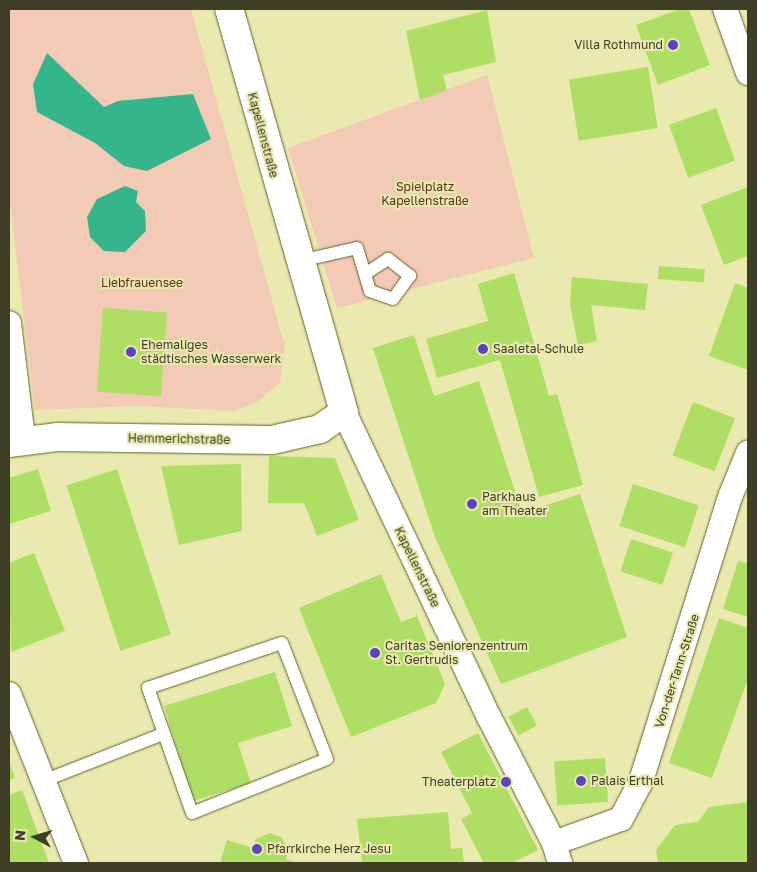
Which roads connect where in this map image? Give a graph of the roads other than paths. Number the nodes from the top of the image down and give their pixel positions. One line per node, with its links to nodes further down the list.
1 (229, 9): 4 (street, Kapellenstraße)
2 (725, 9): 3 (street)
3 (748, 73)
4 (300, 261): 5 (lane); 7 (street, Kapellenstraße)
5 (365, 274)
6 (9, 323): 8 (street)
7 (344, 412): 8 (street, Hemmerichstraße); 13 (street, Kapellenstraße)
8 (16, 441)
9 (748, 453): 13 (street, Von-der-Tann-Straße)
10 (9, 694): 12 (street)
11 (164, 734): 11 (lane); 12 (lane)
12 (43, 781): 14 (street)
13 (557, 853)
14 (76, 863)

